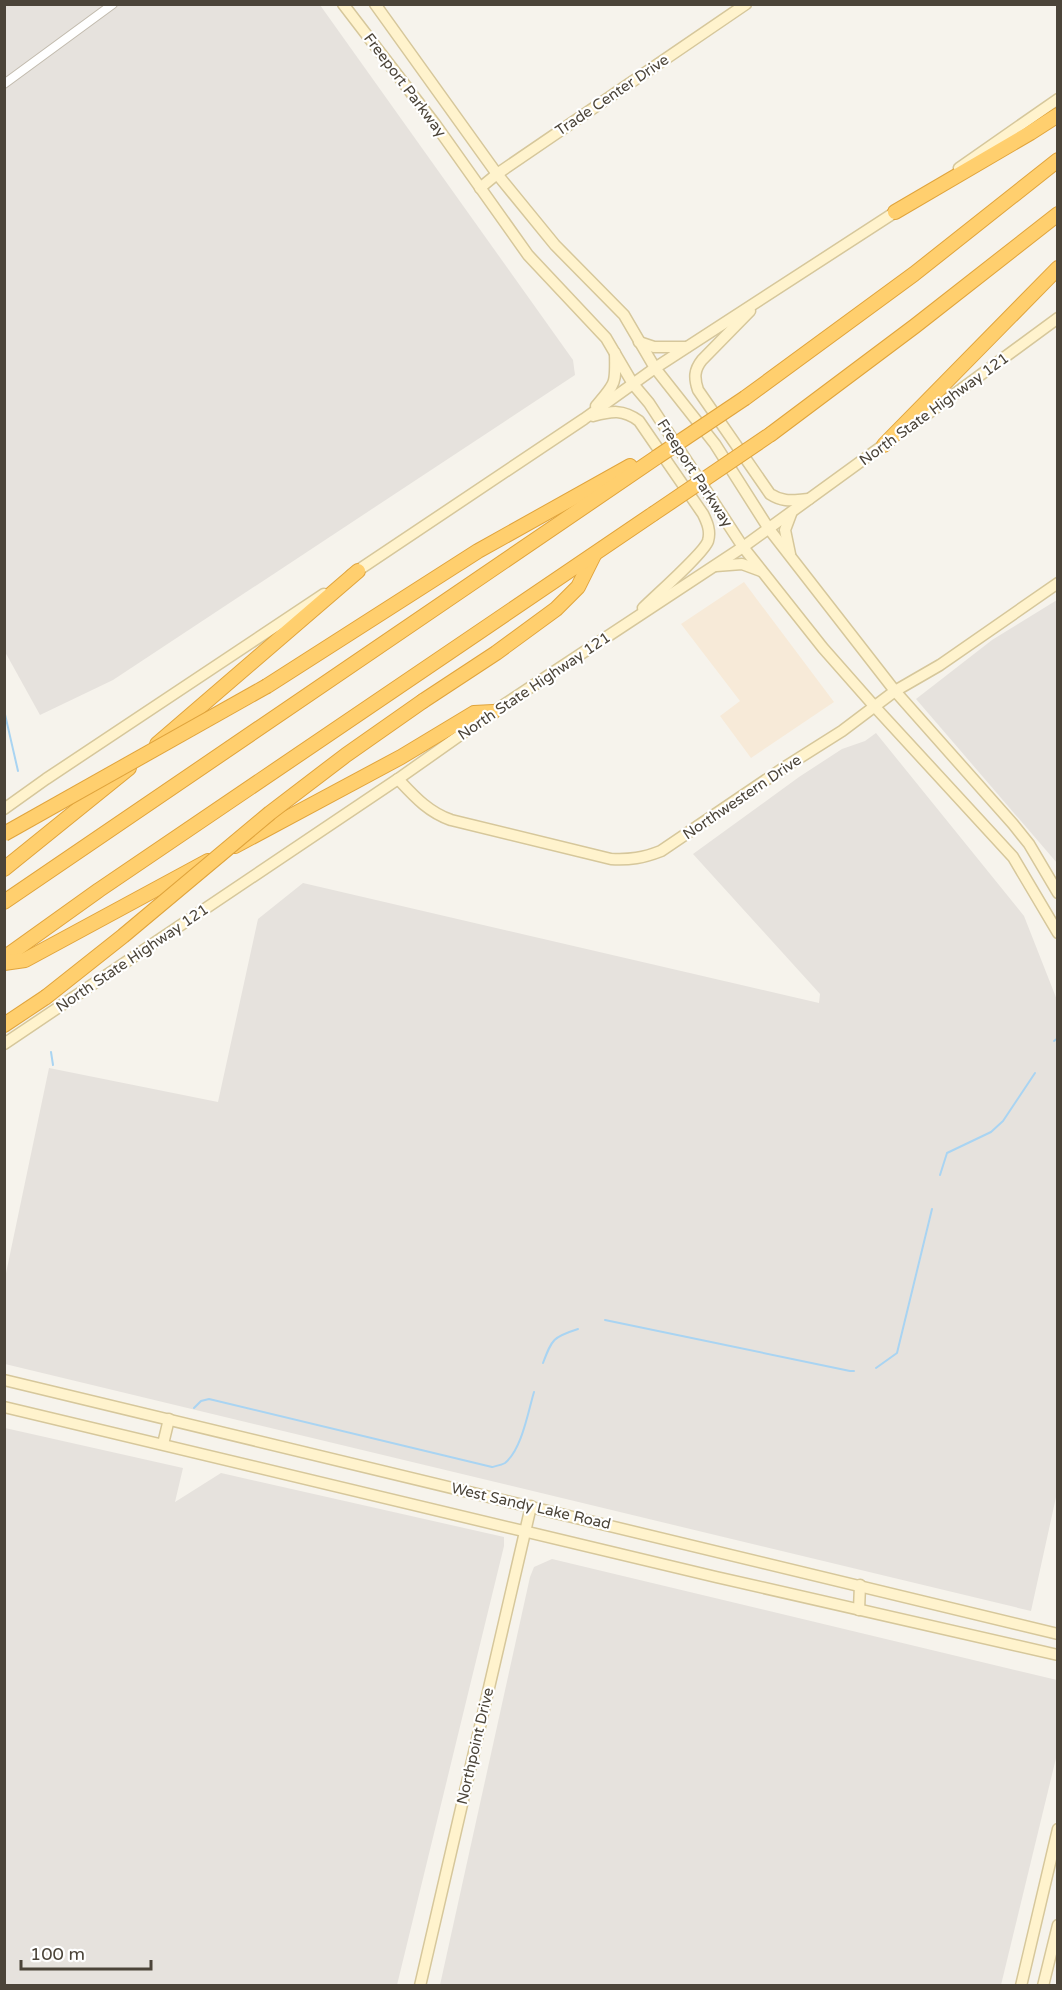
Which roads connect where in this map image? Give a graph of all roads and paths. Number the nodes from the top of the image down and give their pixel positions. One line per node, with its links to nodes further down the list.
1 (113, 4): 5 (street)
2 (343, 4): 10 (main road, Freeport Parkway)
3 (375, 4): 9 (main road, Freeport Parkway)
4 (746, 4): 9 (main road, Trade Center Drive)
5 (4, 84)
6 (1058, 99): 11 (main road)
7 (1058, 115): 11 (highway)
8 (1058, 160): 23 (highway, bridge)
9 (497, 174): 10 (main road, Trade Center Drive); 16 (main road, Freeport Parkway)
10 (480, 188): 18 (main road, Freeport Parkway)
11 (895, 213): 14 (main road)
12 (1058, 214): 28 (highway, bridge)
13 (1058, 268): 22 (highway)
14 (765, 296): 17 (main road); 24 (main road)
15 (1058, 318): 22 (main road, North State Highway 121)
16 (639, 342): 17 (main road); 19 (main road, Freeport Parkway)
17 (688, 347): 19 (main road)
18 (615, 353): 20 (main road, Freeport Parkway); 21 (main road)
19 (655, 368): 20 (main road); 26 (main road, Freeport Parkway)
20 (633, 384): 21 (main road); 27 (main road, Freeport Parkway)
21 (584, 419): 31 (main road); 34 (main road)
22 (884, 445): 24 (main road, North State Highway 121)
23 (652, 461): 40 (highway, bridge); 43 (highway)
24 (810, 498): 25 (main road, North State Highway 121)
25 (792, 512): 26 (main road, North State Highway 121); 29 (main road)
26 (769, 529): 27 (main road, North State Highway 121); 29 (main road, Freeport Parkway)
27 (743, 547): 30 (main road, North State Highway 121); 32 (main road, Freeport Parkway)
28 (595, 553): 45 (highway); 47 (highway, bridge)
29 (791, 557): 35 (main road, Freeport Parkway)
30 (715, 566): 32 (main road); 34 (main road, North State Highway 121)
31 (358, 571): 39 (main road); 41 (highway)
32 (764, 573): 36 (main road, Freeport Parkway)
33 (1058, 583): 35 (main road, Northwestern Drive)
34 (624, 627): 37 (main road, North State Highway 121)
35 (895, 691): 36 (main road, Northwestern Drive); 42 (main road, Freeport Parkway)
36 (875, 706): 38 (main road, Northwestern Drive); 44 (main road, Freeport Parkway)
37 (493, 712): 38 (main road, North State Highway 121); 46 (highway)
38 (398, 779): 48 (main road, North State Highway 121)
39 (4, 809)
40 (4, 834)
41 (4, 869)
42 (1058, 892)
43 (4, 902)
44 (1058, 933)
45 (4, 958)
46 (4, 963)
47 (4, 1025)
48 (4, 1044)
49 (4, 1380): 51 (main road, West Sandy Lake Road)
50 (4, 1407): 52 (main road, West Sandy Lake Road)
51 (169, 1419): 52 (main road); 53 (main road, West Sandy Lake Road)
52 (163, 1444): 54 (main road, West Sandy Lake Road)
53 (531, 1506): 54 (main road, Northpoint Drive); 55 (main road, West Sandy Lake Road)
54 (525, 1531): 56 (main road, West Sandy Lake Road); 63 (main road, Northpoint Drive)
55 (860, 1585): 56 (main road); 57 (main road, West Sandy Lake Road)
56 (859, 1610): 58 (main road, West Sandy Lake Road)
57 (1058, 1634)
58 (1058, 1655)
59 (1058, 1829): 61 (main road)
60 (1058, 1924): 62 (main road)
61 (1030, 1946): 62 (main road); 64 (main road)
62 (1051, 1951): 65 (main road)
63 (420, 1986)
64 (1021, 1986)
65 (1043, 1986)

